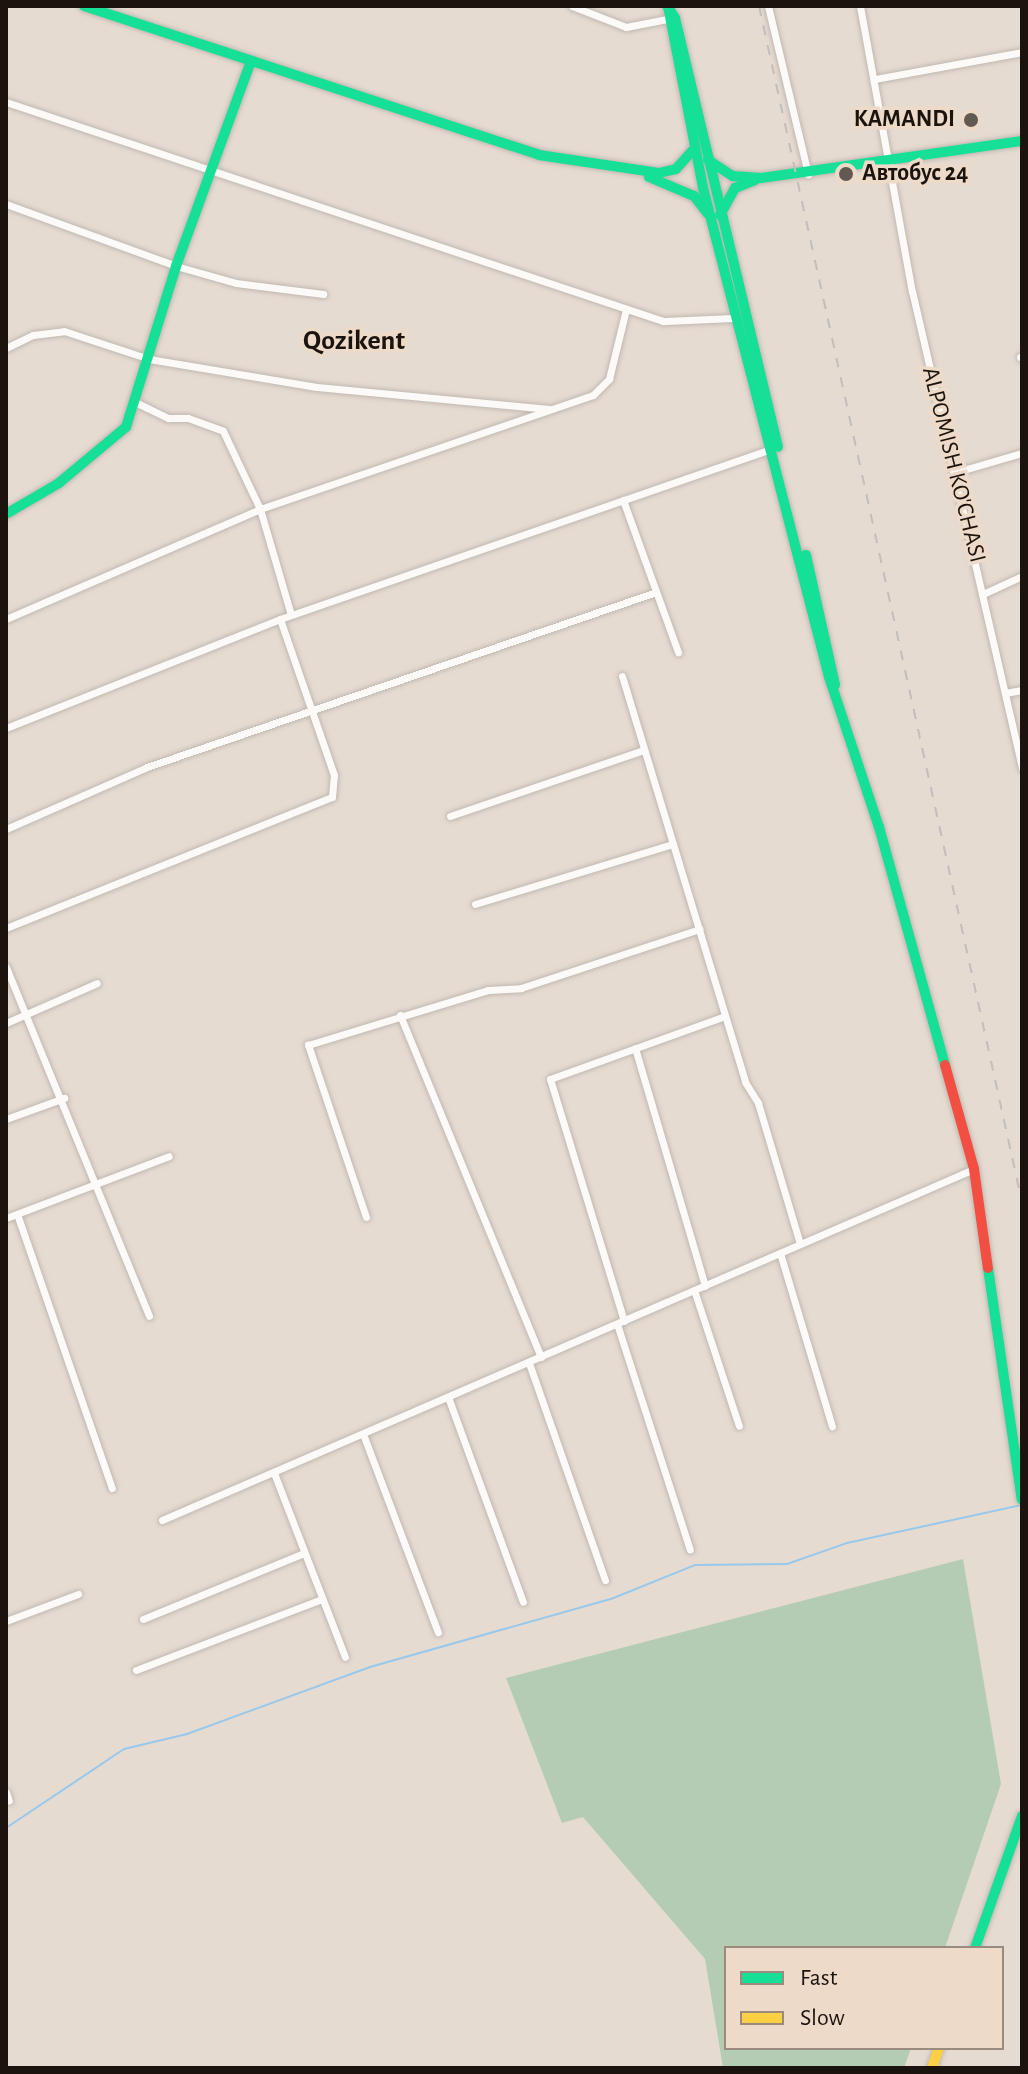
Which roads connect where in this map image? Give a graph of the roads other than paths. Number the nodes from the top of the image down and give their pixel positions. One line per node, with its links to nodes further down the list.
1 (84, 6): 8 (main road)
2 (572, 6): 6 (street)
3 (668, 6): 6 (main road); 13 (main road)
4 (768, 6): 17 (street)
5 (860, 6): 9 (street, ALPOMISH KO'CHASI)
6 (667, 19): 12 (main road)
7 (1022, 52): 9 (street)
8 (250, 64): 15 (main road); 16 (main road)
9 (875, 79): 14 (street, ALPOMISH KO'CHASI)
10 (6, 102): 16 (street)
11 (1022, 141): 14 (main road)
12 (695, 148): 15 (main road); 20 (main road)
13 (706, 158): 18 (main road); 20 (main road)
14 (884, 161): 17 (main road); 31 (street, ALPOMISH KO'CHASI)
15 (617, 168): 20 (main road)
16 (209, 171): 21 (main road); 23 (street)
17 (808, 174): 18 (main road)
18 (761, 178): 20 (main road)
19 (6, 204): 21 (street)
20 (715, 216): 24 (main road); 43 (main road)
21 (176, 266): 22 (street); 26 (main road)
22 (323, 294)
23 (626, 309): 24 (street); 28 (street)
24 (735, 318): 29 (main road)
25 (6, 348): 26 (street)
26 (149, 359): 27 (main road); 28 (street)
27 (135, 402): 33 (street); 34 (main road)
28 (553, 410): 33 (street)
29 (771, 449): 32 (street); 43 (main road)
30 (1022, 453): 31 (street)
31 (953, 473): 37 (street, ALPOMISH KO'CHASI)
32 (623, 500): 36 (street); 38 (street)
33 (260, 509): 38 (street); 39 (street)
34 (6, 514)
35 (1022, 576): 37 (street)
36 (656, 592): 41 (street); 46 (street)
37 (985, 593): 45 (street, ALPOMISH KO'CHASI)
38 (291, 615): 40 (street)
39 (6, 619)
40 (280, 619): 46 (street); 47 (street)
41 (678, 652)
42 (622, 676): 48 (street)
43 (835, 685): 66 (main road)
44 (1022, 690): 45 (street)
45 (1005, 693): 49 (street, ALPOMISH KO'CHASI)
46 (312, 711): 51 (street); 54 (street)
47 (6, 728)
48 (644, 750): 50 (street); 52 (street)
49 (1022, 769)
50 (450, 816)
51 (6, 829)
52 (673, 844): 53 (street); 55 (street)
53 (475, 904)
54 (6, 928)
55 (699, 929): 59 (street); 60 (street)
56 (6, 967): 58 (street)
57 (97, 983): 58 (street)
58 (27, 1015): 61 (street); 63 (street)
59 (400, 1015): 69 (street); 77 (street)
60 (725, 1016): 62 (street); 71 (street)
61 (6, 1023)
62 (635, 1048): 73 (street); 76 (street)
63 (64, 1098): 64 (street); 67 (street)
64 (6, 1119)
65 (169, 1156): 67 (street)
66 (974, 1169): 71 (street); 85 (main road)
67 (97, 1185): 68 (street); 75 (street)
68 (17, 1214): 70 (street); 84 (street)
69 (366, 1217)
70 (6, 1218)
71 (800, 1244): 72 (street)
72 (780, 1253): 73 (street); 81 (street)
73 (705, 1286): 74 (street)
74 (694, 1290): 76 (street); 80 (street)
75 (149, 1316)
76 (620, 1322): 77 (street); 88 (street)
77 (541, 1357): 78 (street)
78 (529, 1363): 79 (street); 90 (street)
79 (448, 1397): 82 (street); 93 (street)
80 (739, 1426)
81 (832, 1426)
82 (363, 1434): 83 (street); 96 (street)
83 (274, 1473): 87 (street); 89 (street)
84 (112, 1488)
85 (1021, 1492): 86 (main road)
86 (1022, 1500)
87 (162, 1520)
88 (690, 1550)
89 (304, 1553): 92 (street); 94 (street)
90 (605, 1580)
91 (78, 1594): 95 (street)
92 (322, 1599): 97 (street); 98 (street)
93 (523, 1602)
94 (143, 1619)
95 (6, 1621)
96 (438, 1632)
97 (345, 1657)
98 (136, 1670)
99 (6, 1792): 100 (street)
100 (9, 1801)
101 (1022, 1816): 102 (main road)
102 (976, 1946)

